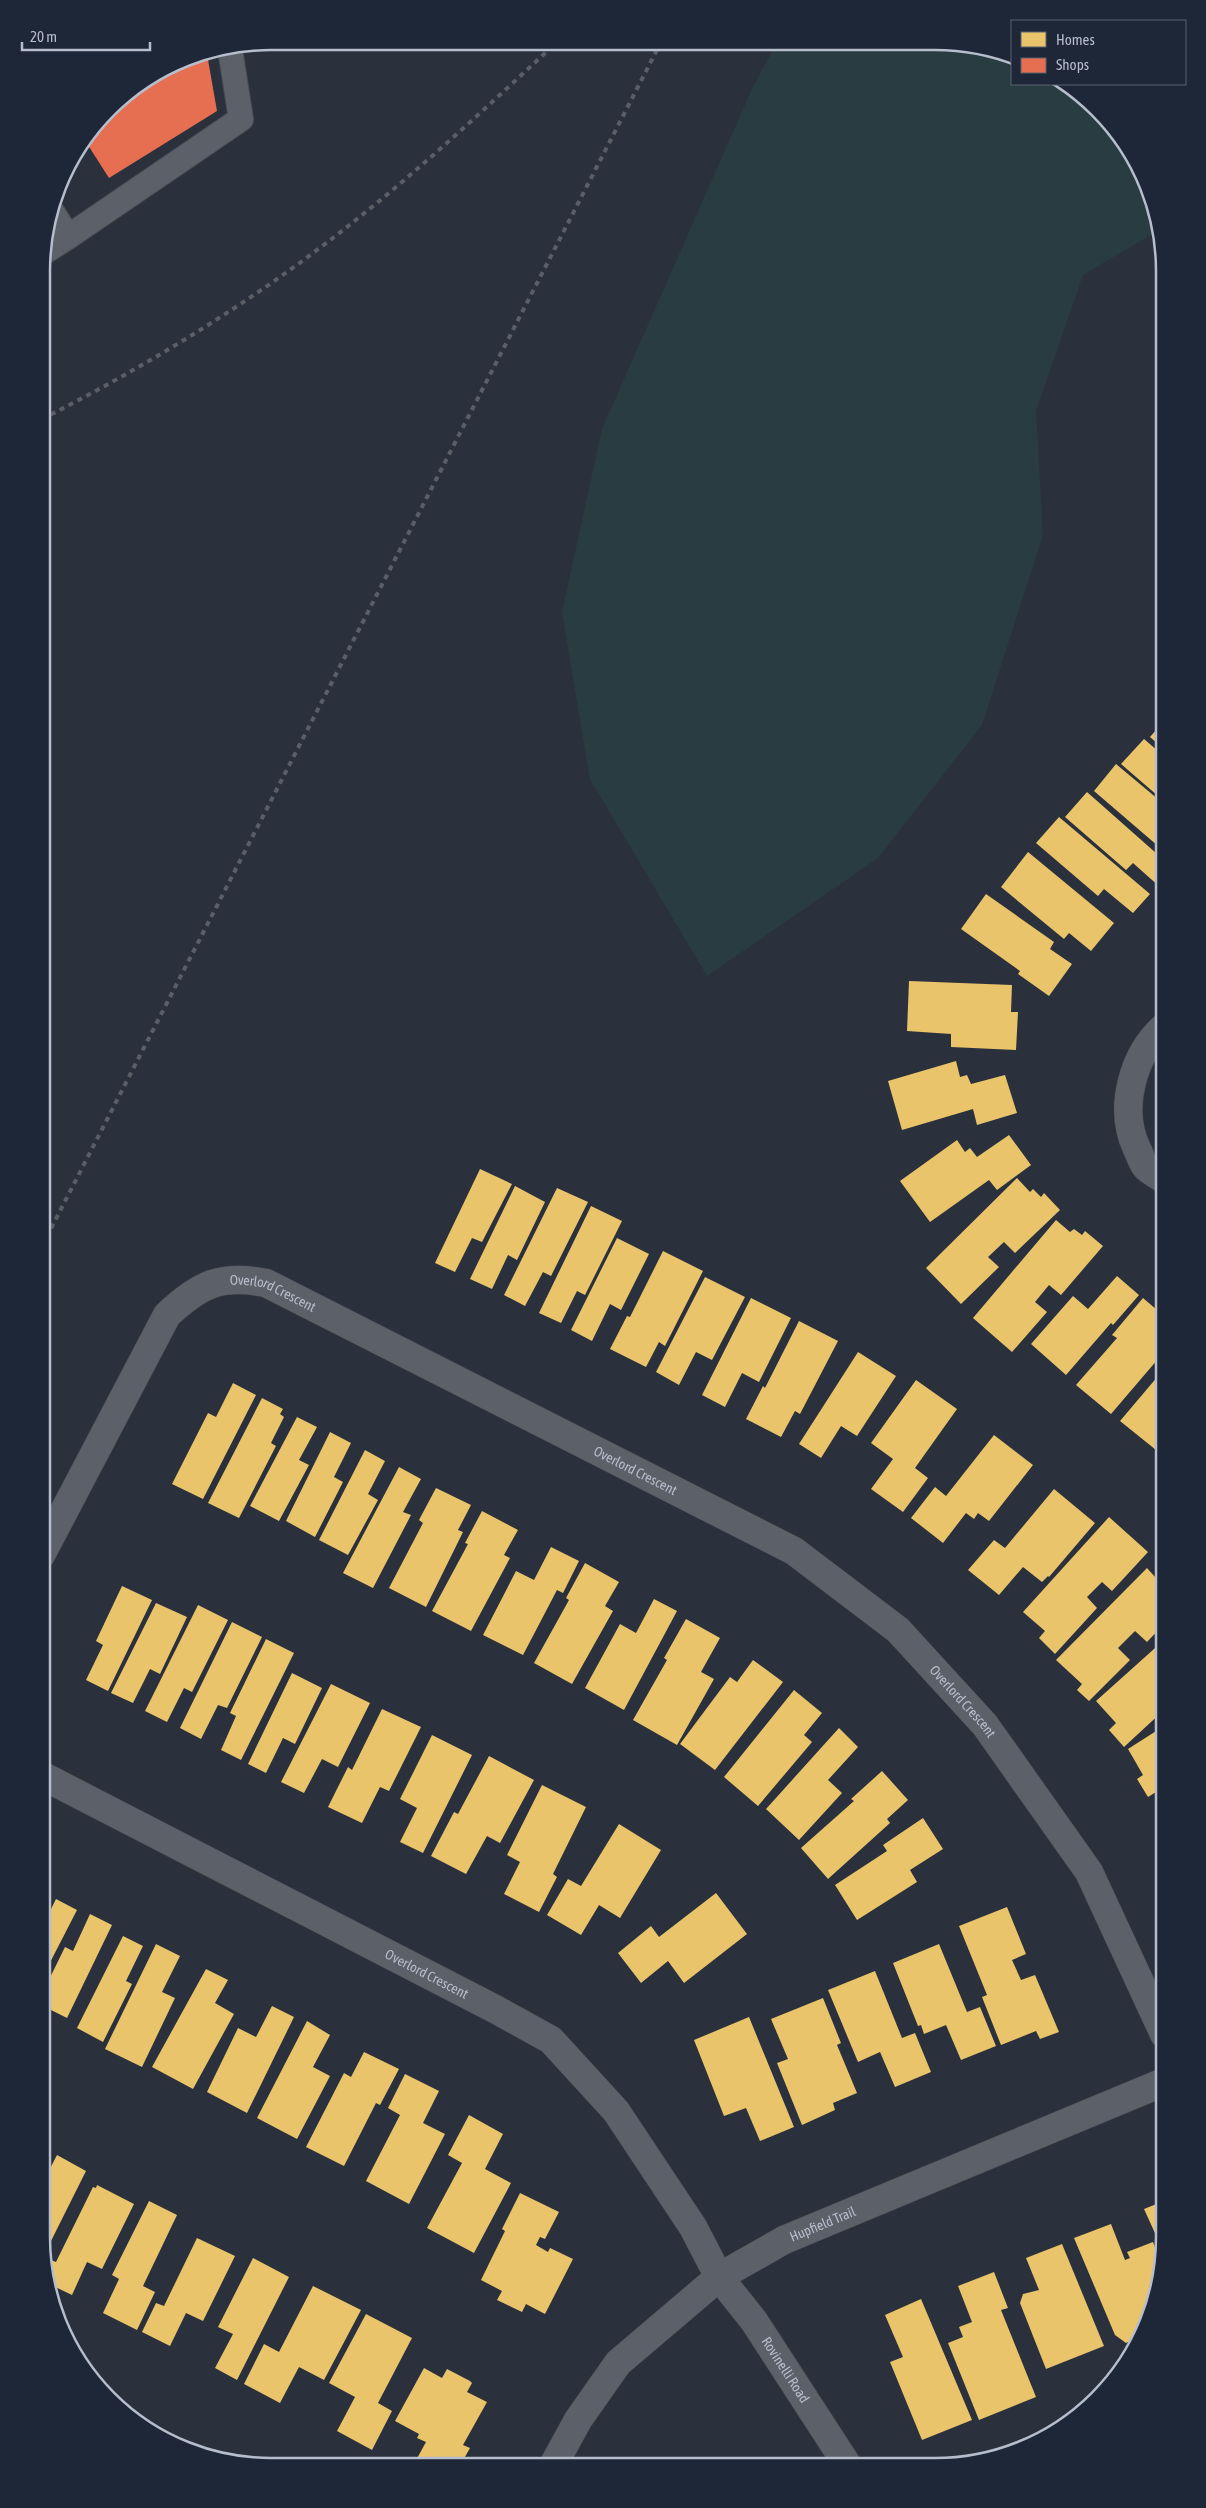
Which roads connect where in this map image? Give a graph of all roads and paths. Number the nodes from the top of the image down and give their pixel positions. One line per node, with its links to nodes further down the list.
1 (231, 54): 3 (lane)
2 (57, 219): 3 (lane)
3 (68, 237): 4 (lane)
4 (51, 247)
5 (1156, 1035): 6 (street)
6 (1156, 1174)
7 (50, 1538): 9 (street, Overlord Crescent)
8 (50, 1780): 11 (street, Overlord Crescent)
9 (1156, 2017)
10 (1156, 2085): 11 (street, Hupfield Trail)
11 (719, 2277): 12 (street, Hupfield Trail); 13 (street, Rovinelli Road)
12 (557, 2458)
13 (843, 2458)

